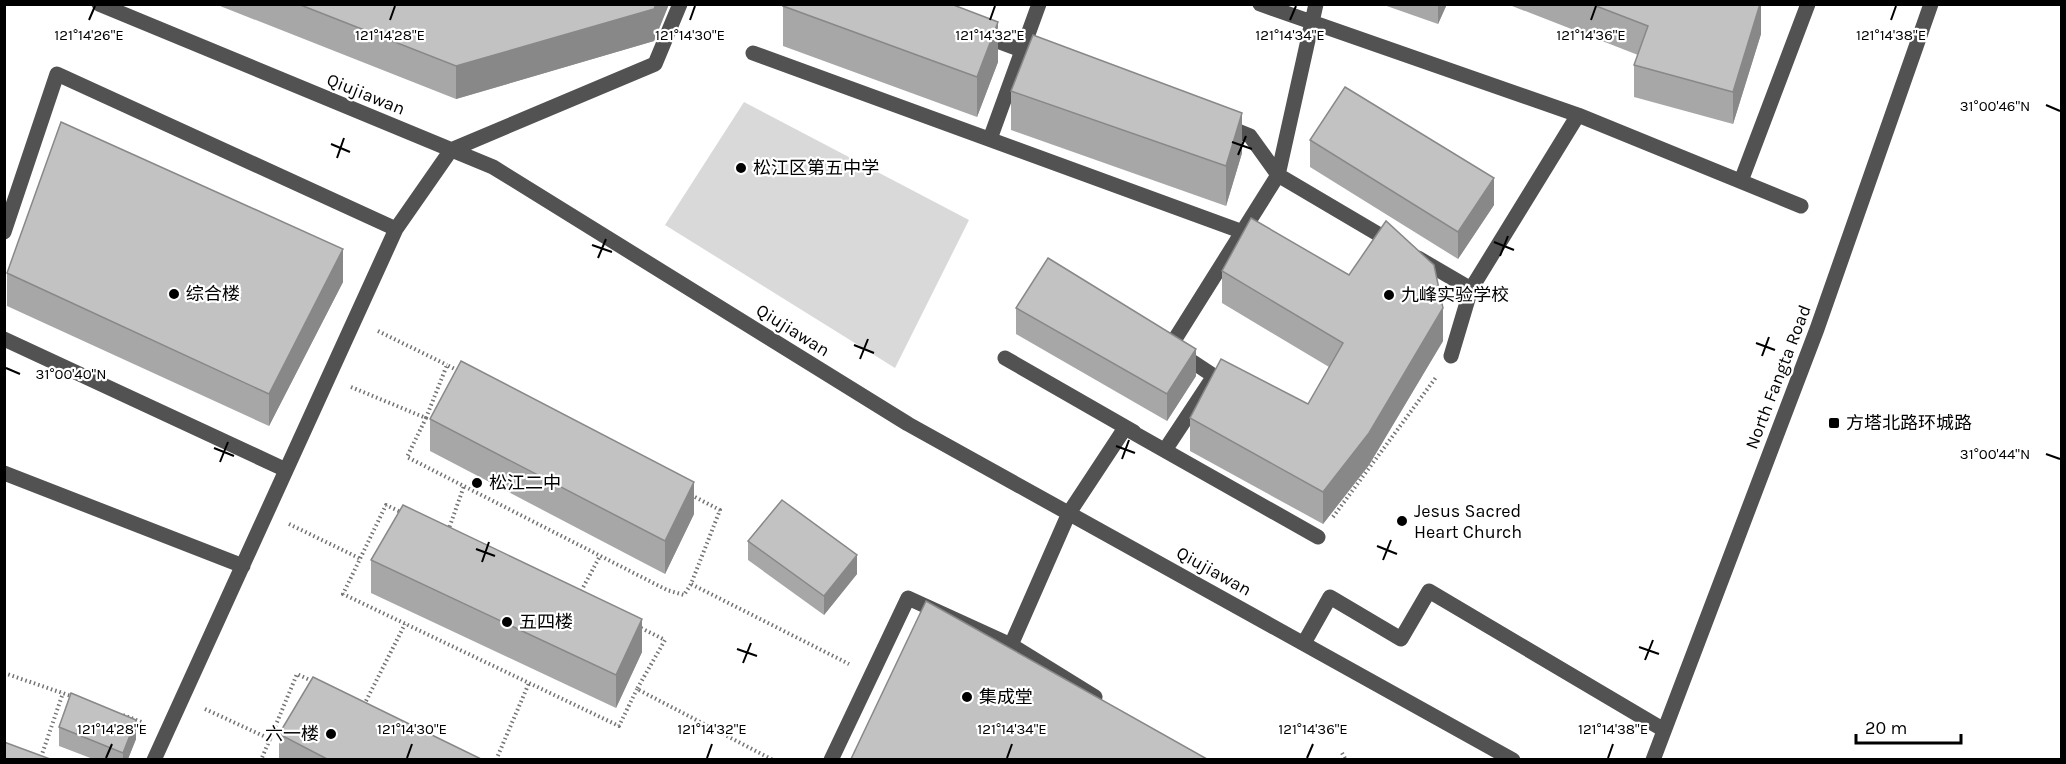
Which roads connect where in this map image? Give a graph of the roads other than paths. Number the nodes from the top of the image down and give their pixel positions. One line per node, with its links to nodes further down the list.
1 (99, 4): 16 (street, Qiujiawan)
2 (680, 4): 16 (street)
3 (1039, 4): 10 (street)
4 (1260, 4): 8 (street)
5 (1316, 4): 8 (street)
6 (1808, 4): 18 (street)
7 (1931, 4): 37 (street, North Fangta Road)
8 (1311, 22): 13 (street); 17 (street)
9 (966, 30): 10 (street)
10 (1022, 51): 12 (street); 15 (street)
11 (753, 53): 15 (street)
12 (1055, 63)
13 (1578, 115): 18 (street); 23 (street)
14 (1207, 119): 17 (street)
15 (990, 139): 22 (street)
16 (452, 150): 20 (street); 31 (street, Qiujiawan)
17 (1278, 175): 22 (street); 23 (street)
18 (1741, 182): 19 (street)
19 (1801, 206)
20 (396, 229): 21 (street); 29 (street)
21 (4, 232)
22 (1243, 232): 28 (street)
23 (1471, 290): 25 (street)
24 (4, 339): 29 (street)
25 (1451, 356)
26 (1005, 358): 27 (street)
27 (1134, 432): 28 (street); 31 (street)
28 (1165, 450): 32 (street)
29 (286, 470): 33 (street)
30 (4, 473): 33 (street)
31 (1069, 513): 34 (street, Qiujiawan); 35 (street)
32 (1318, 537)
33 (243, 566): 38 (street)
34 (1304, 643): 37 (street); 40 (street, Qiujiawan)
35 (1011, 645): 36 (street); 39 (street)
36 (1108, 705)
37 (1664, 730): 41 (street, North Fangta Road)
38 (154, 759)
39 (831, 759)
40 (1513, 759)
41 (1653, 759)

